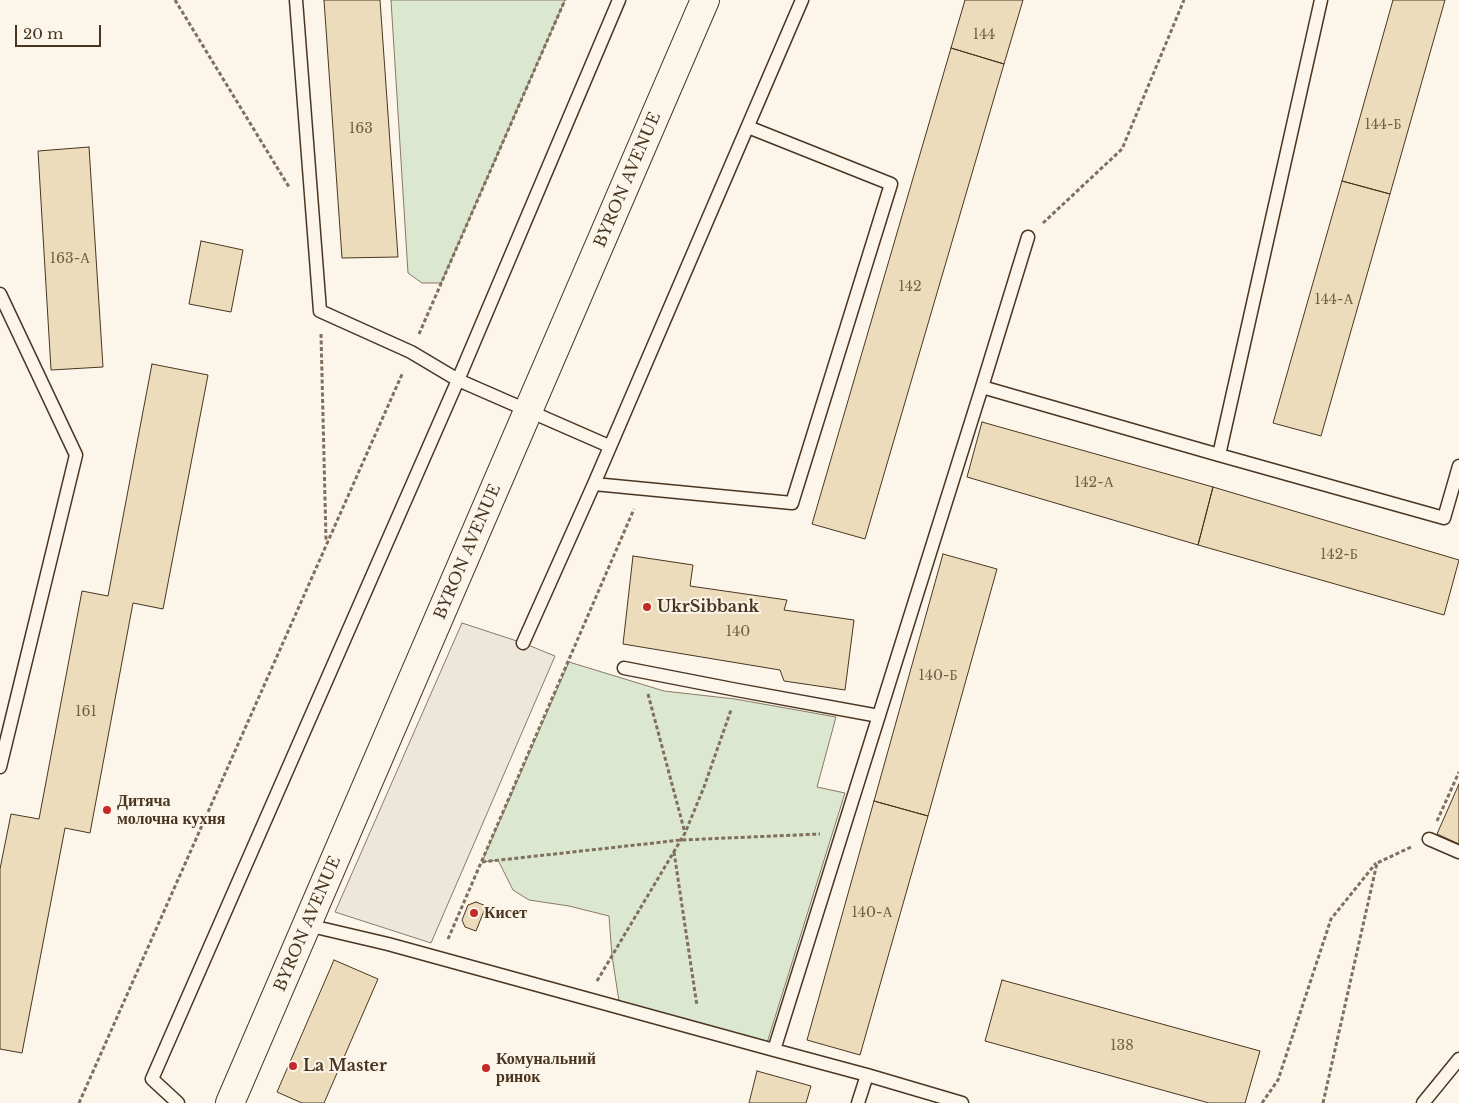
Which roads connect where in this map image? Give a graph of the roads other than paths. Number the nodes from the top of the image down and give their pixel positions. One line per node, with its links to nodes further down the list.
1 (296, 0): 9 (lane)
2 (619, 0): 9 (lane)
3 (705, 0): 11 (main road, BYRON AVENUE)
4 (802, 0): 6 (lane)
5 (1321, 0): 13 (lane)
6 (748, 127): 12 (lane); 15 (lane)
7 (1028, 237): 10 (lane)
8 (0, 294): 19 (lane)
9 (458, 380): 11 (lane); 27 (lane)
10 (982, 386): 13 (lane); 18 (lane)
11 (529, 410): 12 (lane); 22 (main road, BYRON AVENUE)
12 (610, 446): 15 (lane)
13 (1219, 455): 14 (lane)
14 (1459, 466)
15 (594, 484): 16 (lane)
16 (523, 643)
17 (624, 668): 18 (lane)
18 (879, 716): 23 (lane)
19 (0, 767)
20 (1429, 839): 21 (lane)
21 (1459, 852)
22 (308, 924): 23 (lane); 28 (main road, BYRON AVENUE)
23 (774, 1050): 25 (lane)
24 (1459, 1059): 31 (lane)
25 (867, 1074): 26 (lane); 29 (lane)
26 (941, 1100): 30 (lane)
27 (178, 1103)
28 (230, 1103)
29 (858, 1103)
30 (962, 1103)
31 (1423, 1103)

